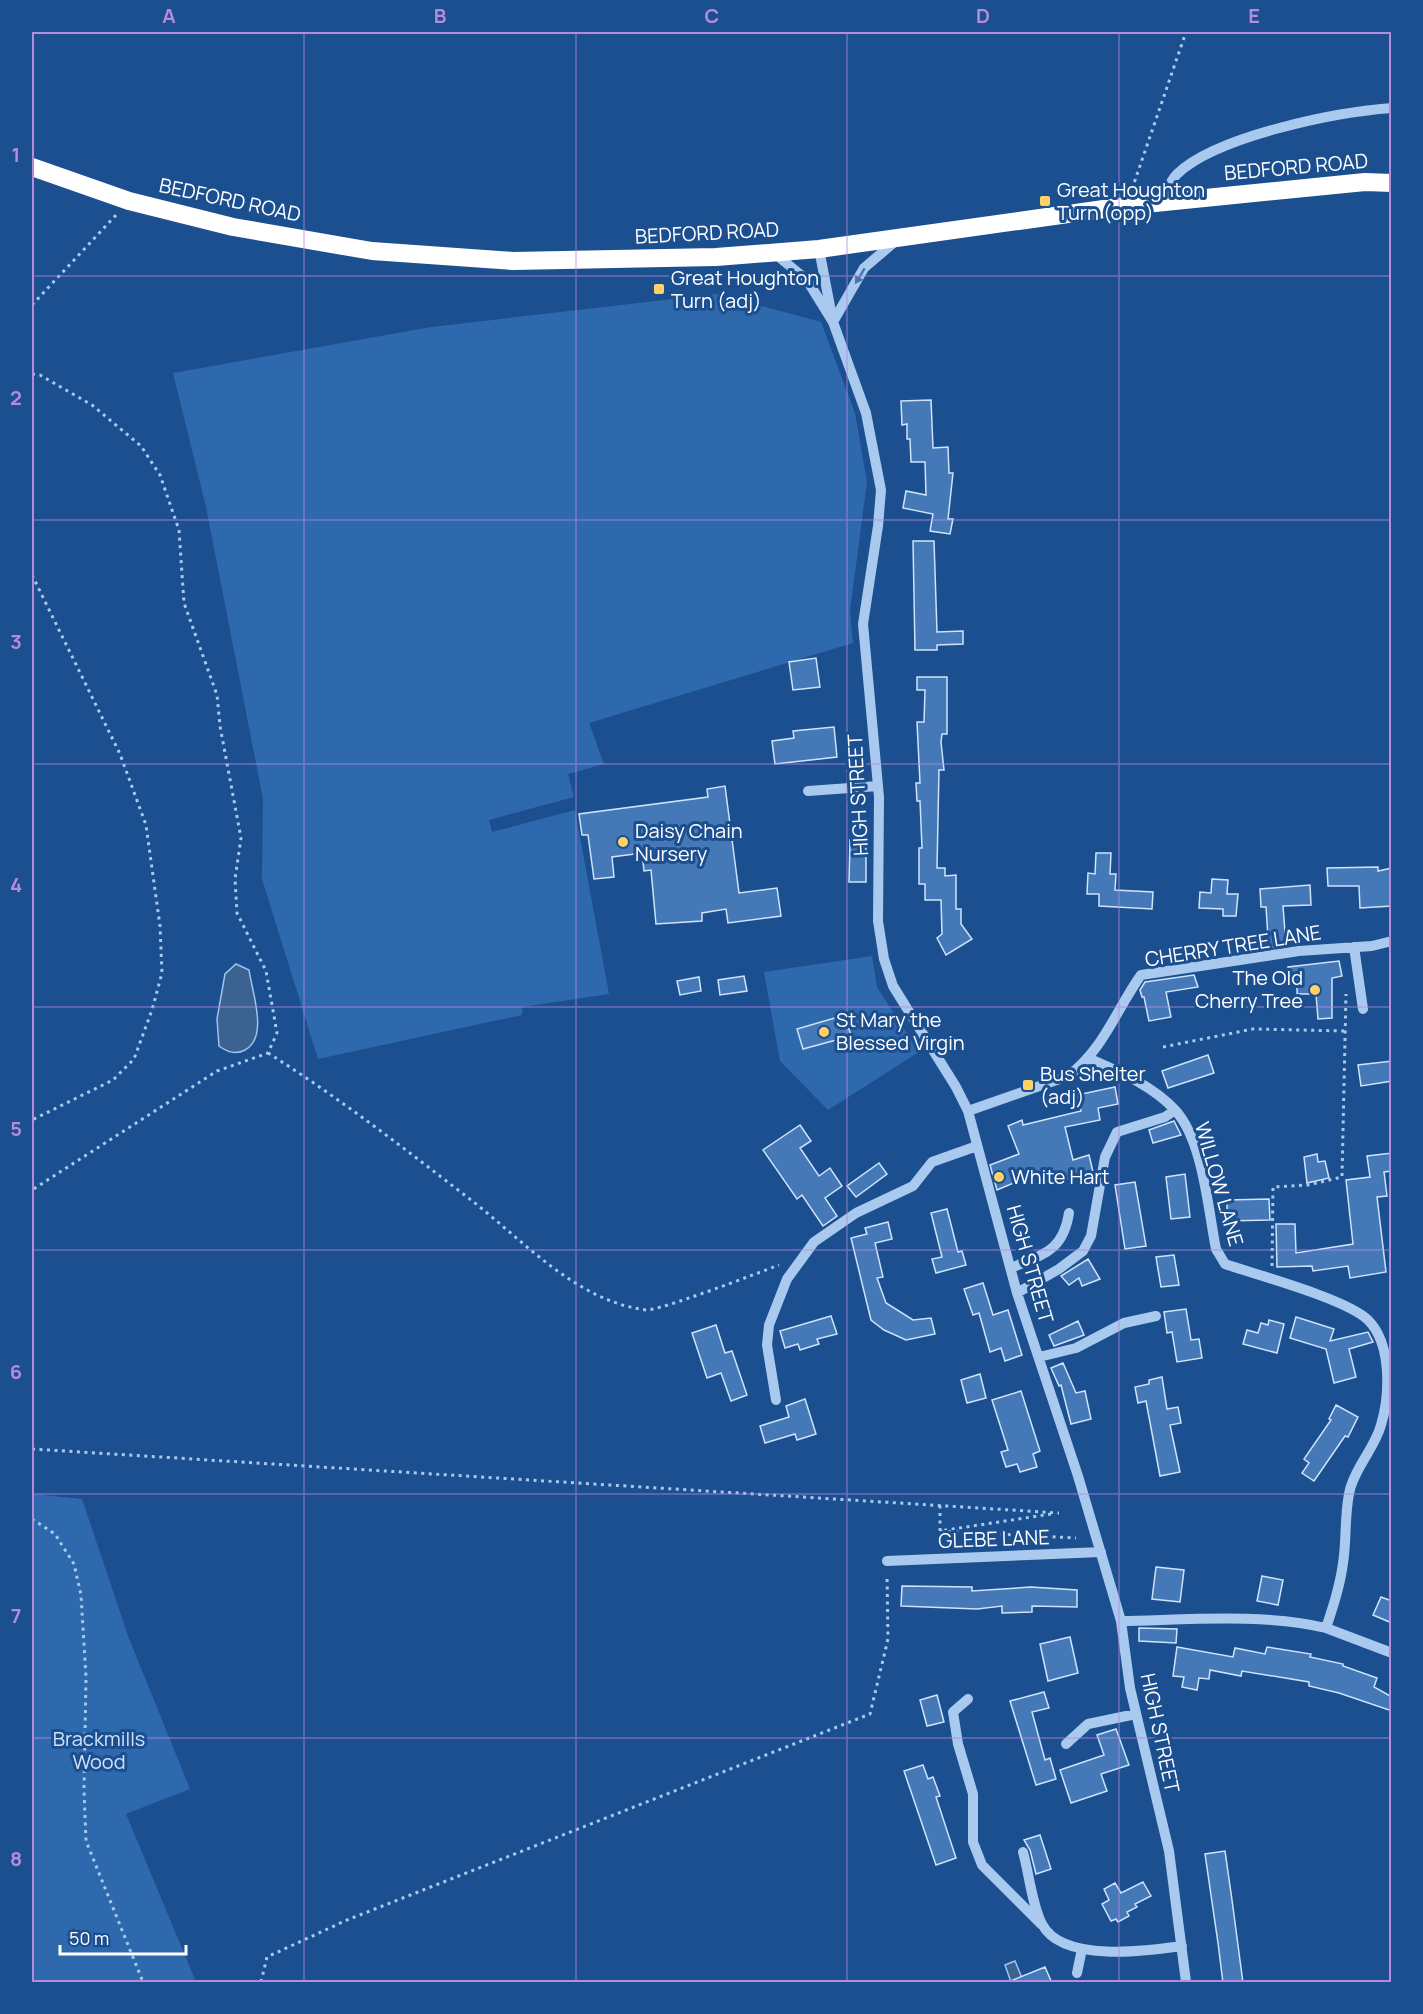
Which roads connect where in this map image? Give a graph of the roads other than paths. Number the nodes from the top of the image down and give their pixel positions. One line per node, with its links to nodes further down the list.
1 (1392, 108): 4 (street)
2 (32, 168): 7 (highway, BEDFORD ROAD)
3 (1392, 183): 4 (highway, BEDFORD ROAD)
4 (1161, 202): 5 (highway, BEDFORD ROAD)
5 (898, 239): 6 (highway, BEDFORD ROAD); 8 (street, one-way to 8)
6 (819, 249): 7 (highway, BEDFORD ROAD); 8 (street, HIGH STREET)
7 (774, 253): 8 (street)
8 (833, 322): 9 (street, HIGH STREET)
9 (878, 786): 10 (street); 16 (street, HIGH STREET)
10 (808, 791)
11 (1392, 941): 12 (street, CHERRY TREE LANE)
12 (1354, 947): 13 (street); 14 (street, CHERRY TREE LANE)
13 (1362, 1009)
14 (1088, 1058): 15 (street, WILLOW LANE); 16 (street, CHERRY TREE LANE)
15 (1176, 1110): 20 (street); 27 (street, WILLOW LANE)
16 (968, 1111): 17 (street, HIGH STREET)
17 (977, 1146): 19 (street, HIGH STREET); 23 (street)
18 (1069, 1213): 19 (street)
19 (1011, 1268): 20 (street, HIGH STREET)
20 (1017, 1293): 22 (street, HIGH STREET)
21 (1156, 1316): 22 (street)
22 (1039, 1357): 24 (street, HIGH STREET)
23 (776, 1400)
24 (1101, 1552): 25 (street, GLEBE LANE); 26 (street, HIGH STREET)
25 (887, 1561)
26 (1121, 1621): 27 (street); 30 (street, HIGH STREET)
27 (1326, 1629): 28 (street)
28 (1392, 1653)
29 (968, 1699): 33 (street)
30 (1136, 1714): 31 (street); 34 (street, HIGH STREET)
31 (1066, 1744)
32 (1023, 1852): 33 (street)
33 (1042, 1925): 35 (street)
34 (1182, 1946): 35 (street); 37 (street, HIGH STREET)
35 (1082, 1948): 36 (street)
36 (1077, 1973)
37 (1186, 1983)

